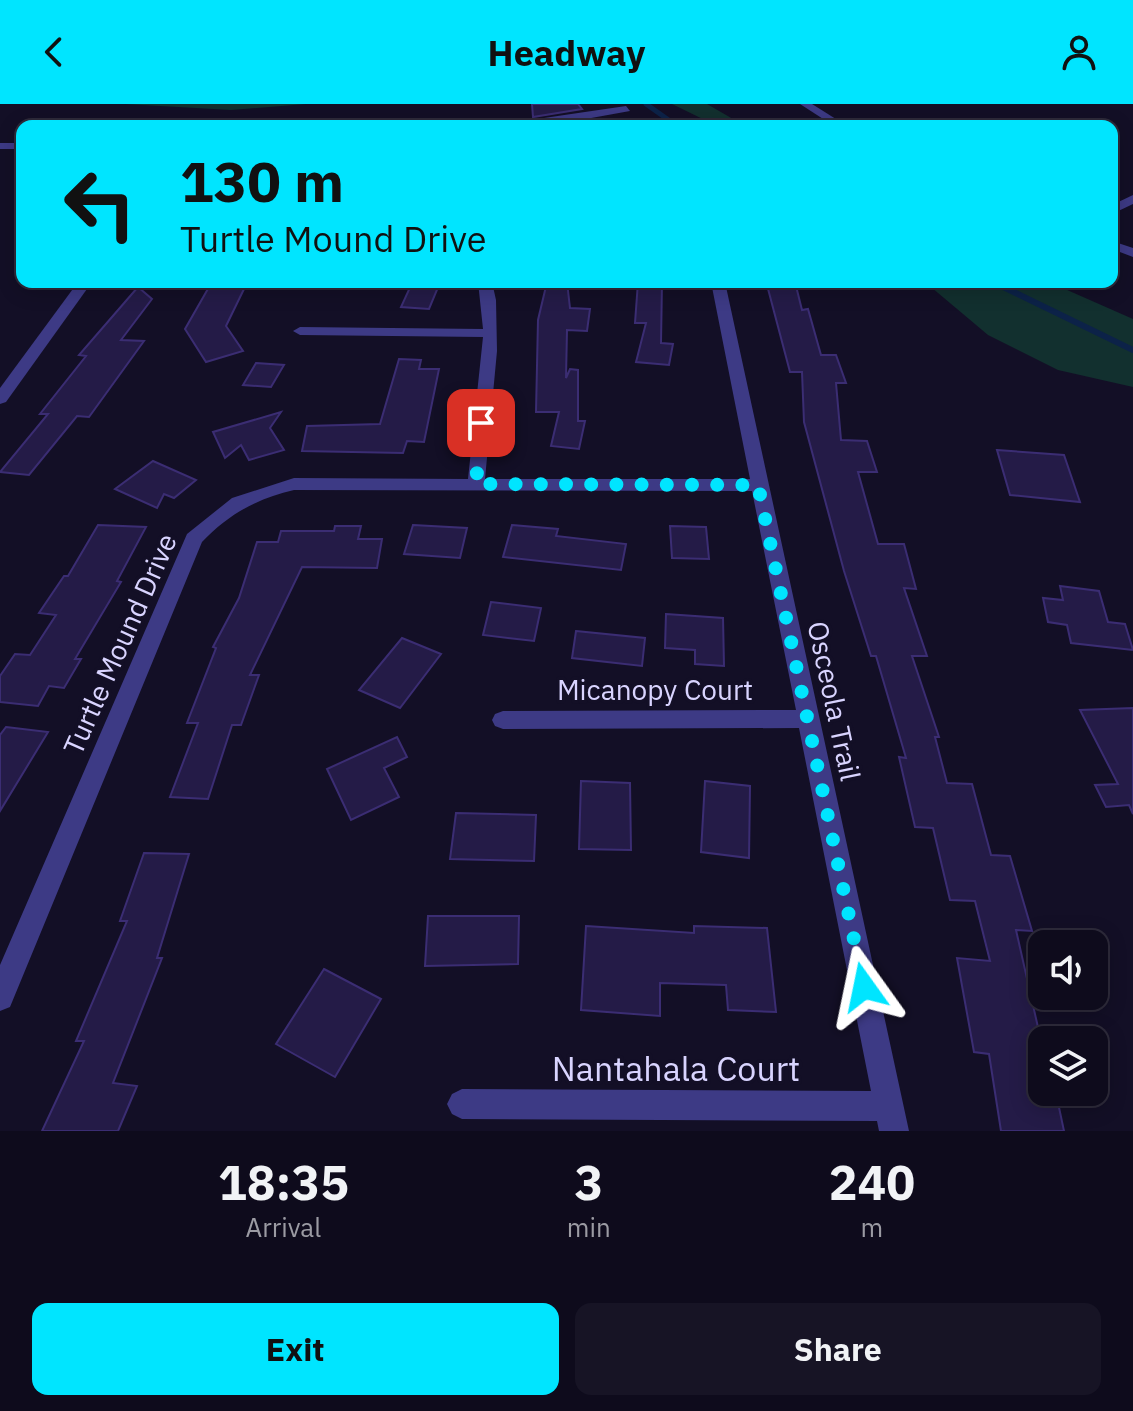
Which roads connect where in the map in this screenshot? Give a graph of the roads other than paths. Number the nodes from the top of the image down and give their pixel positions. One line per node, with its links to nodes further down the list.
1 (805, 104): 4 (street)
2 (626, 109): 3 (street)
3 (570, 120)
4 (832, 120)
5 (81, 288): 10 (street)
6 (487, 288): 9 (street)
7 (719, 288): 12 (street, Osceola Trail)
8 (300, 331): 9 (street)
9 (490, 333): 11 (street)
10 (0, 399)
11 (476, 484): 12 (street, Turtle Mound Drive); 15 (street, Turtle Mound Drive)
12 (758, 485): 13 (street, Osceola Trail)
13 (807, 719): 14 (street, Micanopy Court); 17 (street, Osceola Trail)
14 (503, 720)
15 (0, 997)
16 (462, 1104): 17 (street, Nantahala Court)
17 (891, 1119)

